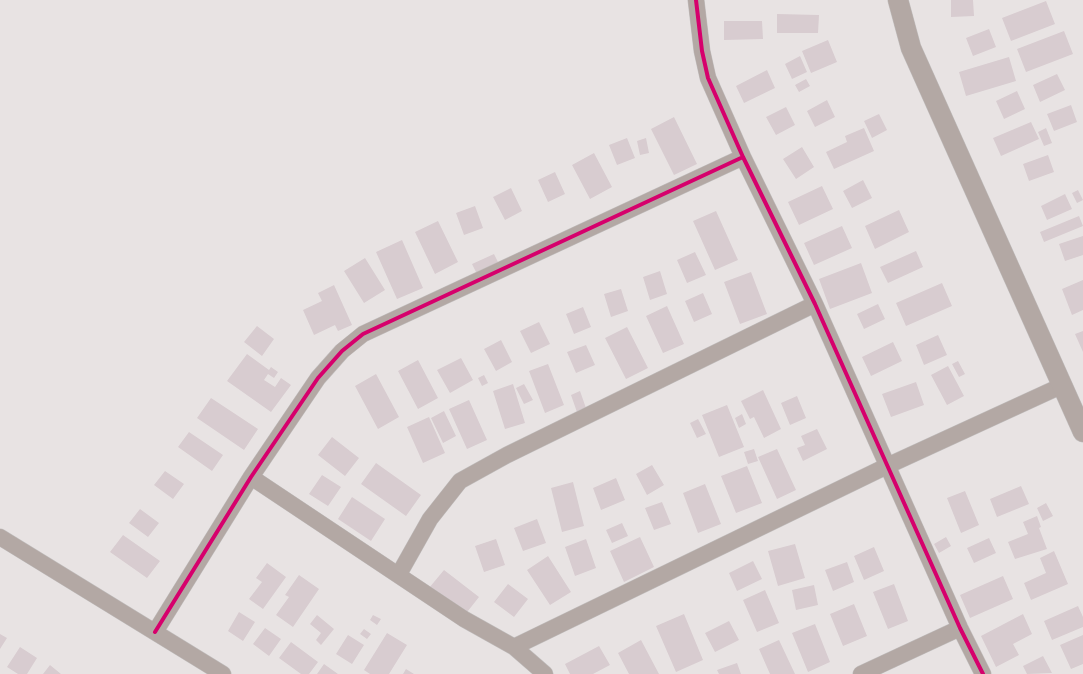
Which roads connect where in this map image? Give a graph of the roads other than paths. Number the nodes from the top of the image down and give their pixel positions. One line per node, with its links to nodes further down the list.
1 (696, 0): 3 (street)
2 (898, 0): 5 (street)
3 (743, 157): 4 (street); 8 (street)
4 (815, 304): 7 (street); 10 (street)
5 (1061, 386): 6 (street); 7 (street)
6 (1083, 432)
7 (887, 466): 11 (street); 13 (street)
8 (251, 477): 10 (street); 12 (street)
9 (0, 537): 12 (street)
10 (399, 574): 13 (street)
11 (960, 628): 16 (street); 17 (street)
12 (155, 632): 14 (street)
13 (514, 647): 15 (street)
14 (223, 674)
15 (545, 674)
16 (861, 674)
17 (983, 674)

